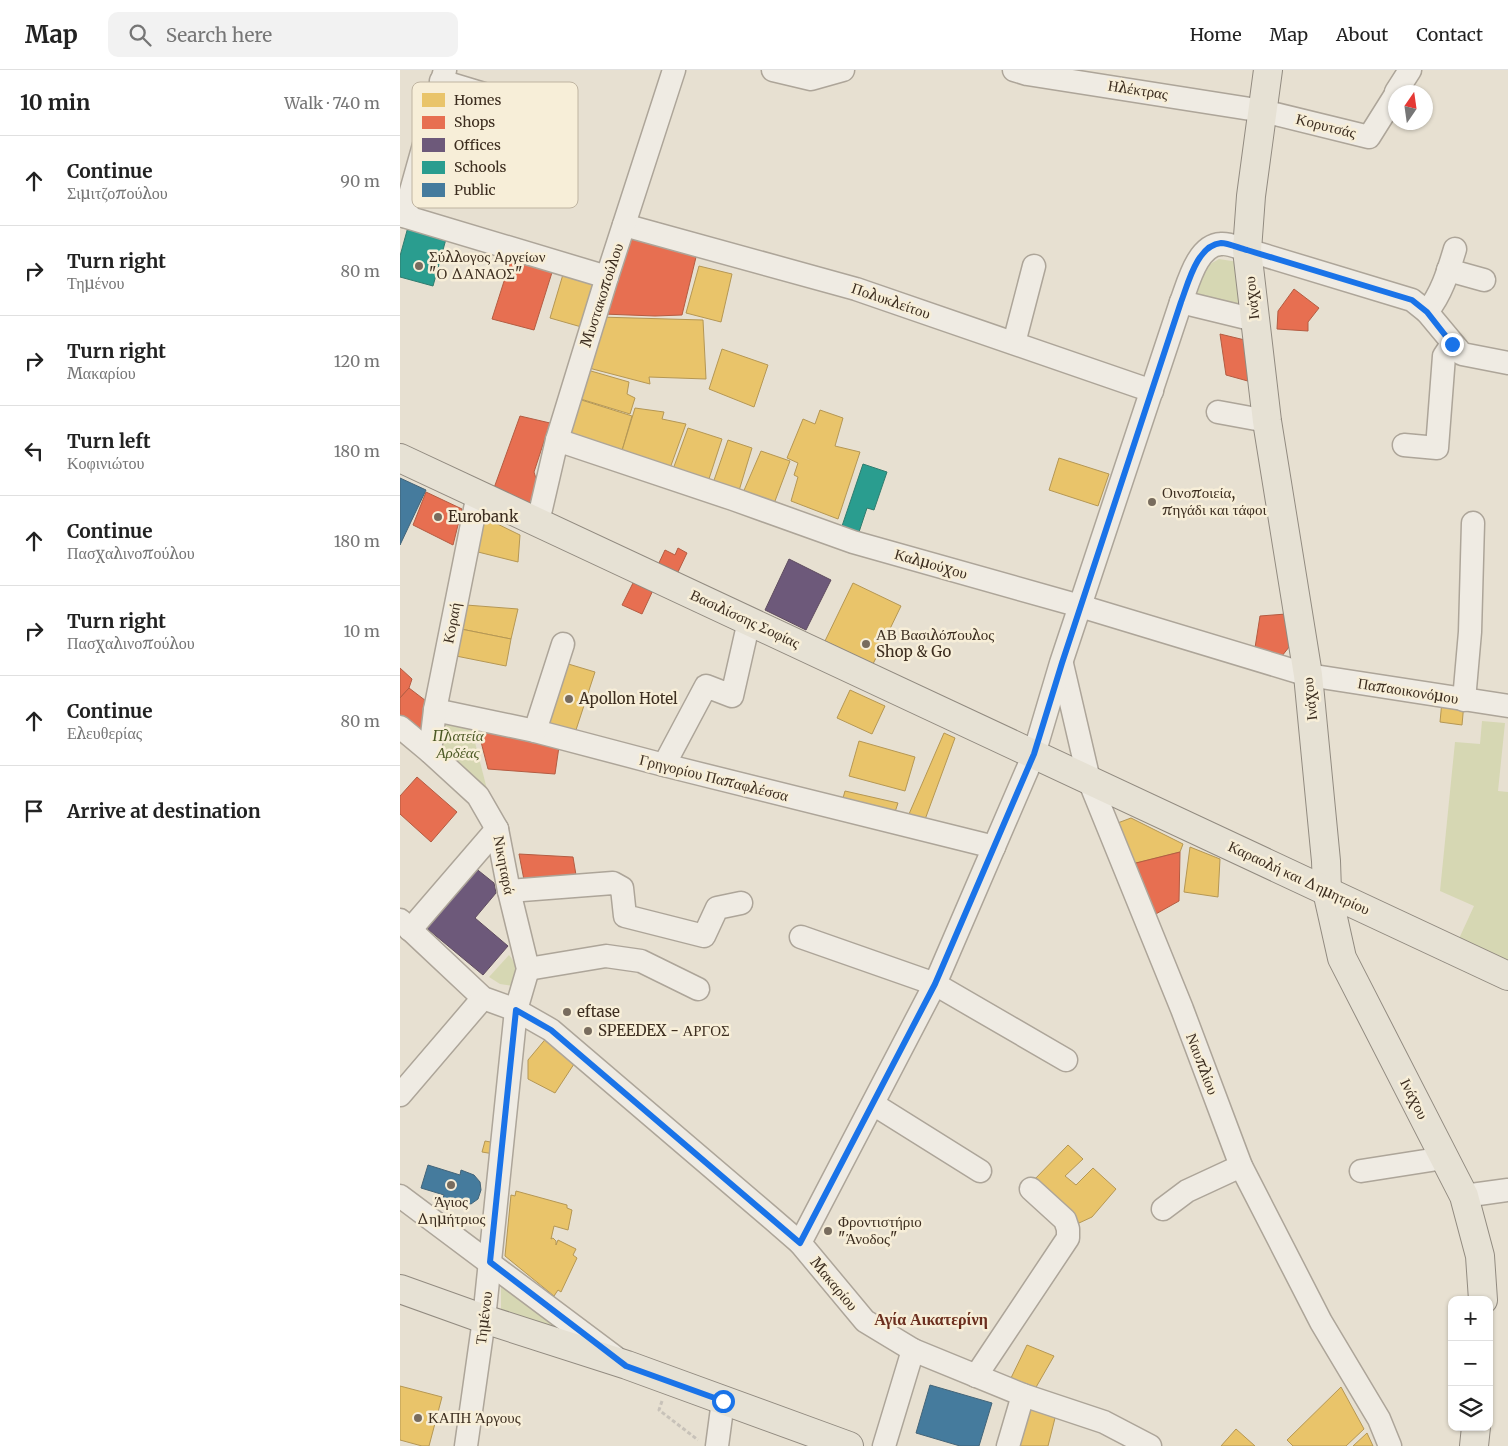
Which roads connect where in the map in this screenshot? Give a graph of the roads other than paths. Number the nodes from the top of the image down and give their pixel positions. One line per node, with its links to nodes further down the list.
1 (674, 70): 14 (street, Μυστακοπούλου)
2 (773, 70): 3 (street)
3 (843, 70)
4 (1014, 70): 11 (street, Ηλέκτρας)
5 (1268, 70): 11 (main road, Ινάχου)
6 (1410, 70): 9 (street, Κορυτσάς)
7 (443, 76): 8 (street)
8 (460, 82)
9 (1401, 85)
10 (1388, 106): 11 (street, Κορυτσάς)
11 (1263, 111): 16 (main road, Ινάχου)
12 (412, 181): 13 (street)
13 (402, 215): 19 (street)
14 (624, 225): 19 (street, Μυστακοπούλου); 24 (street, Πολυκλείτου)
15 (1455, 249): 18 (street)
16 (1247, 250): 21 (street); 22 (street); 23 (main road, Ινάχου)
17 (1034, 266): 24 (street)
18 (1448, 270): 20 (street); 22 (street)
19 (607, 277): 30 (street, Μυστακοπούλου)
20 (1484, 280)
21 (1181, 302): 23 (street); 27 (street)
22 (1427, 312): 25 (street)
23 (1255, 320): 29 (main road, Ινάχου)
24 (1014, 343): 27 (street, Πολυκλείτου)
25 (1452, 344): 26 (street); 31 (street)
26 (1508, 363)
27 (1152, 391): 36 (street)
28 (1218, 412): 29 (street)
29 (1267, 421): 40 (main road, Ινάχου)
30 (557, 440): 34 (street, Μυστακοπούλου); 36 (street, Καλμούχου)
31 (1404, 445)
32 (400, 458): 33 (main road, Βασιλίσσης Σοφίας)
33 (478, 494): 34 (main road, Βασιλίσσης Σοφίας); 43 (street, Κοραή)
34 (536, 521): 37 (main road, Βασιλίσσης Σοφίας)
35 (1473, 523): 41 (street)
36 (1080, 606): 39 (street); 40 (street, Καλμούχου)
37 (749, 621): 47 (main road, Βασιλίσσης Σοφίας); 48 (street)
38 (563, 644): 45 (street)
39 (1062, 663): 47 (street); 49 (street, Ναυπλίου)
40 (1308, 675): 41 (street, Παπαοικονόμου); 53 (main road, Ινάχου)
41 (1464, 700): 42 (street, Παπαοικονόμου)
42 (1508, 706)
43 (435, 710): 45 (street, Γρηγορίου Παπαφλέσσα); 46 (street, Κοραή)
44 (400, 727): 46 (street, Νικηταρά)
45 (535, 731): 48 (street, Γρηγορίου Παπαφλέσσα)
46 (430, 752): 50 (street, Νικηταρά)
47 (1034, 754): 49 (main road, Βασιλίσσης Σοφίας); 51 (street)
48 (664, 765): 51 (street, Γρηγορίου Παπαφλέσσα)
49 (1089, 780): 53 (main road, Καραολή και Δημητρίου); 67 (street, Ναυπλίου)
50 (497, 829): 52 (street, Νικηταρά); 55 (street)
51 (994, 847): 59 (street)
52 (509, 891): 54 (street); 57 (street, Νικηταρά)
53 (1327, 891): 58 (main road, Καραολή και Δημητρίου); 66 (main road, Ινάχου)
54 (741, 903)
55 (405, 925): 61 (street)
56 (801, 937): 59 (street)
57 (528, 969): 60 (street); 62 (street)
58 (1508, 976)
59 (935, 984): 63 (street); 65 (street)
60 (698, 989)
61 (483, 998): 62 (street, Μακαρίου); 64 (street)
62 (516, 1010): 75 (street, Μακαρίου); 76 (street, Τημένου)
63 (1066, 1060)
64 (400, 1096)
65 (873, 1104): 68 (street); 75 (street)
66 (1444, 1158): 69 (street); 73 (main road, Ινάχου)
67 (1241, 1166): 74 (street); 92 (street, Ναυπλίου)
68 (980, 1171)
69 (1361, 1171)
70 (1031, 1189): 82 (street)
71 (1508, 1190): 73 (street)
72 (400, 1196): 76 (street)
73 (1464, 1196): 78 (main road, Ινάχου)
74 (1163, 1209)
75 (800, 1243): 80 (street, Μακαρίου)
76 (490, 1262): 79 (street, Τημένου); 81 (street)
77 (400, 1289): 79 (main road)
78 (1483, 1296)
79 (484, 1319): 81 (main road); 87 (street, Τημένου)
80 (913, 1350): 82 (street, Μακαρίου); 89 (street)
81 (626, 1366): 84 (main road)
82 (976, 1376): 83 (street, Μακαρίου)
83 (1023, 1396): 90 (street); 91 (street, Μακαρίου)
84 (723, 1401): 86 (main road); 88 (street)
85 (1476, 1431): 93 (main road)
86 (833, 1444)
87 (466, 1446)
88 (717, 1446)
89 (884, 1446)
90 (1008, 1446)
91 (1150, 1446)
92 (1390, 1446)
93 (1474, 1446)

